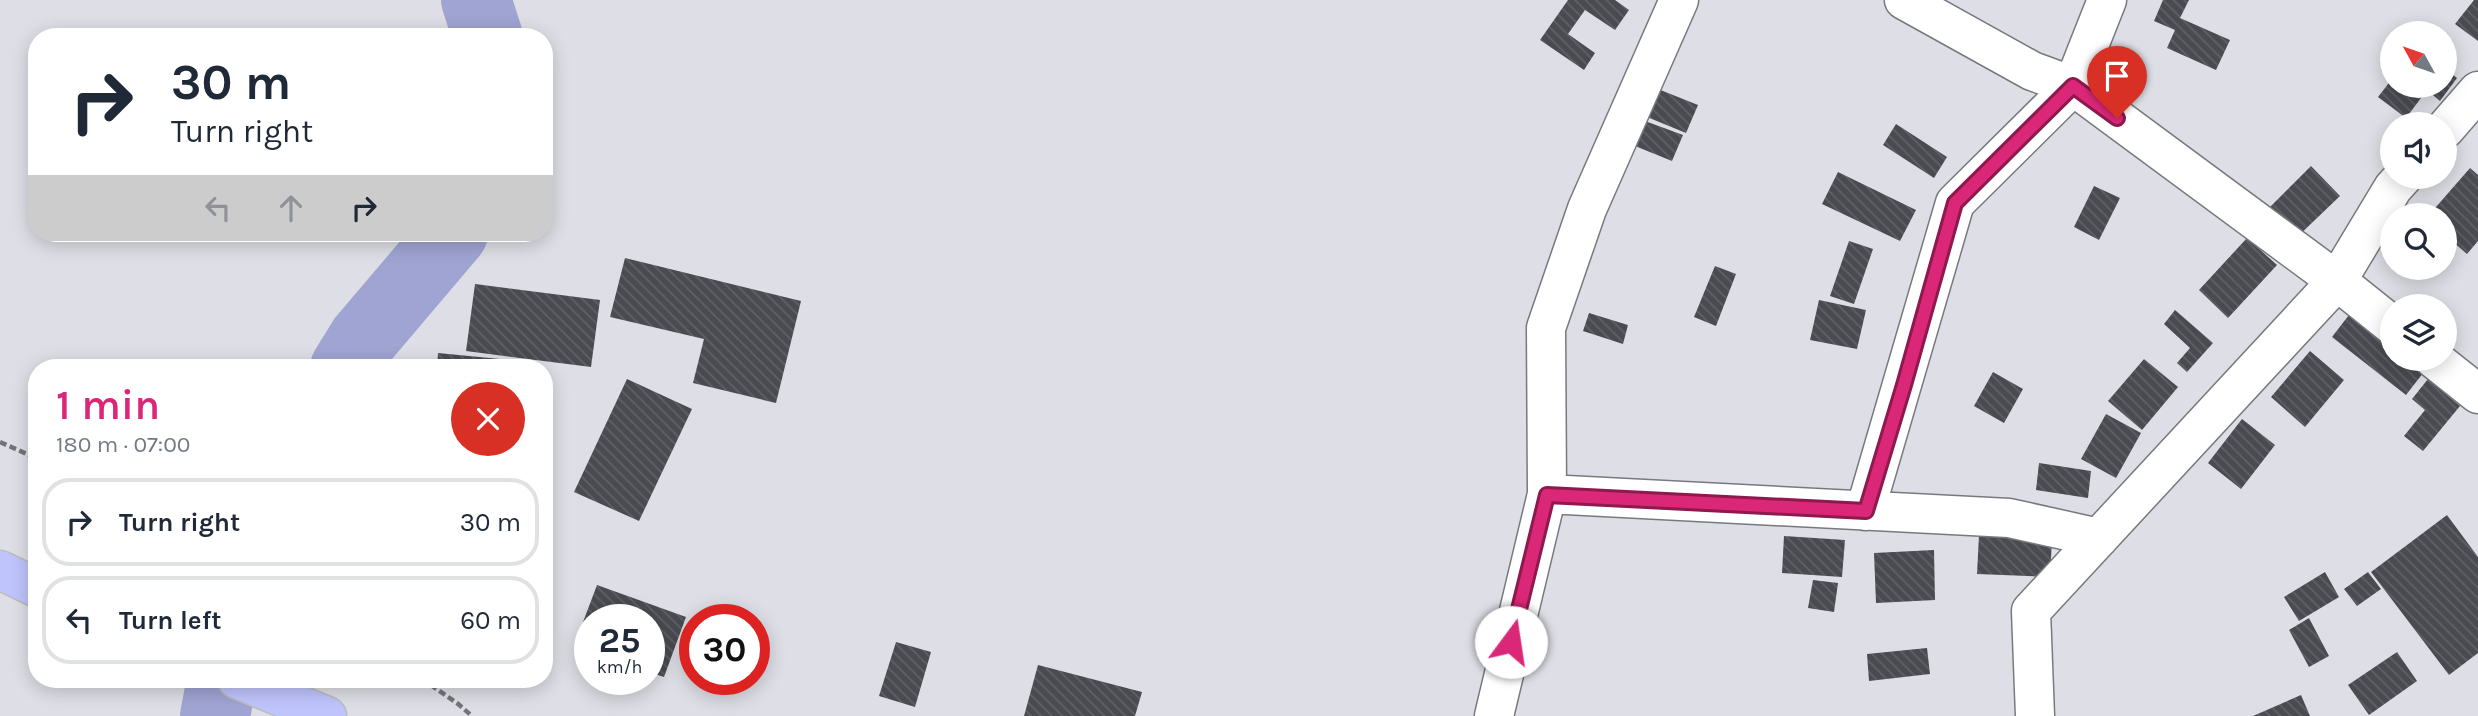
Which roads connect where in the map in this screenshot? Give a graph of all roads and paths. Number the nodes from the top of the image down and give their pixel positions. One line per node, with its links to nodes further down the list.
1 (1679, 0): 14 (street)
2 (1904, 0): 4 (street)
3 (2107, 0): 4 (street)
4 (2073, 86): 8 (street); 15 (street)
5 (2478, 91): 6 (street)
6 (2457, 115)
7 (2392, 189): 8 (street)
8 (2337, 281): 9 (street); 16 (street)
9 (2380, 316)
10 (2449, 371): 11 (street)
11 (2478, 394)
12 (0, 442): 13 (path)
13 (28, 455)
14 (1547, 495): 15 (street); 23 (street)
15 (1866, 511): 16 (street)
16 (2099, 538): 24 (street)
17 (0, 570): 18 (highway)
18 (28, 584)
19 (259, 688): 21 (highway)
20 (435, 688): 22 (path)
21 (327, 716)
22 (471, 716)
23 (1494, 716)
24 (2035, 716)

